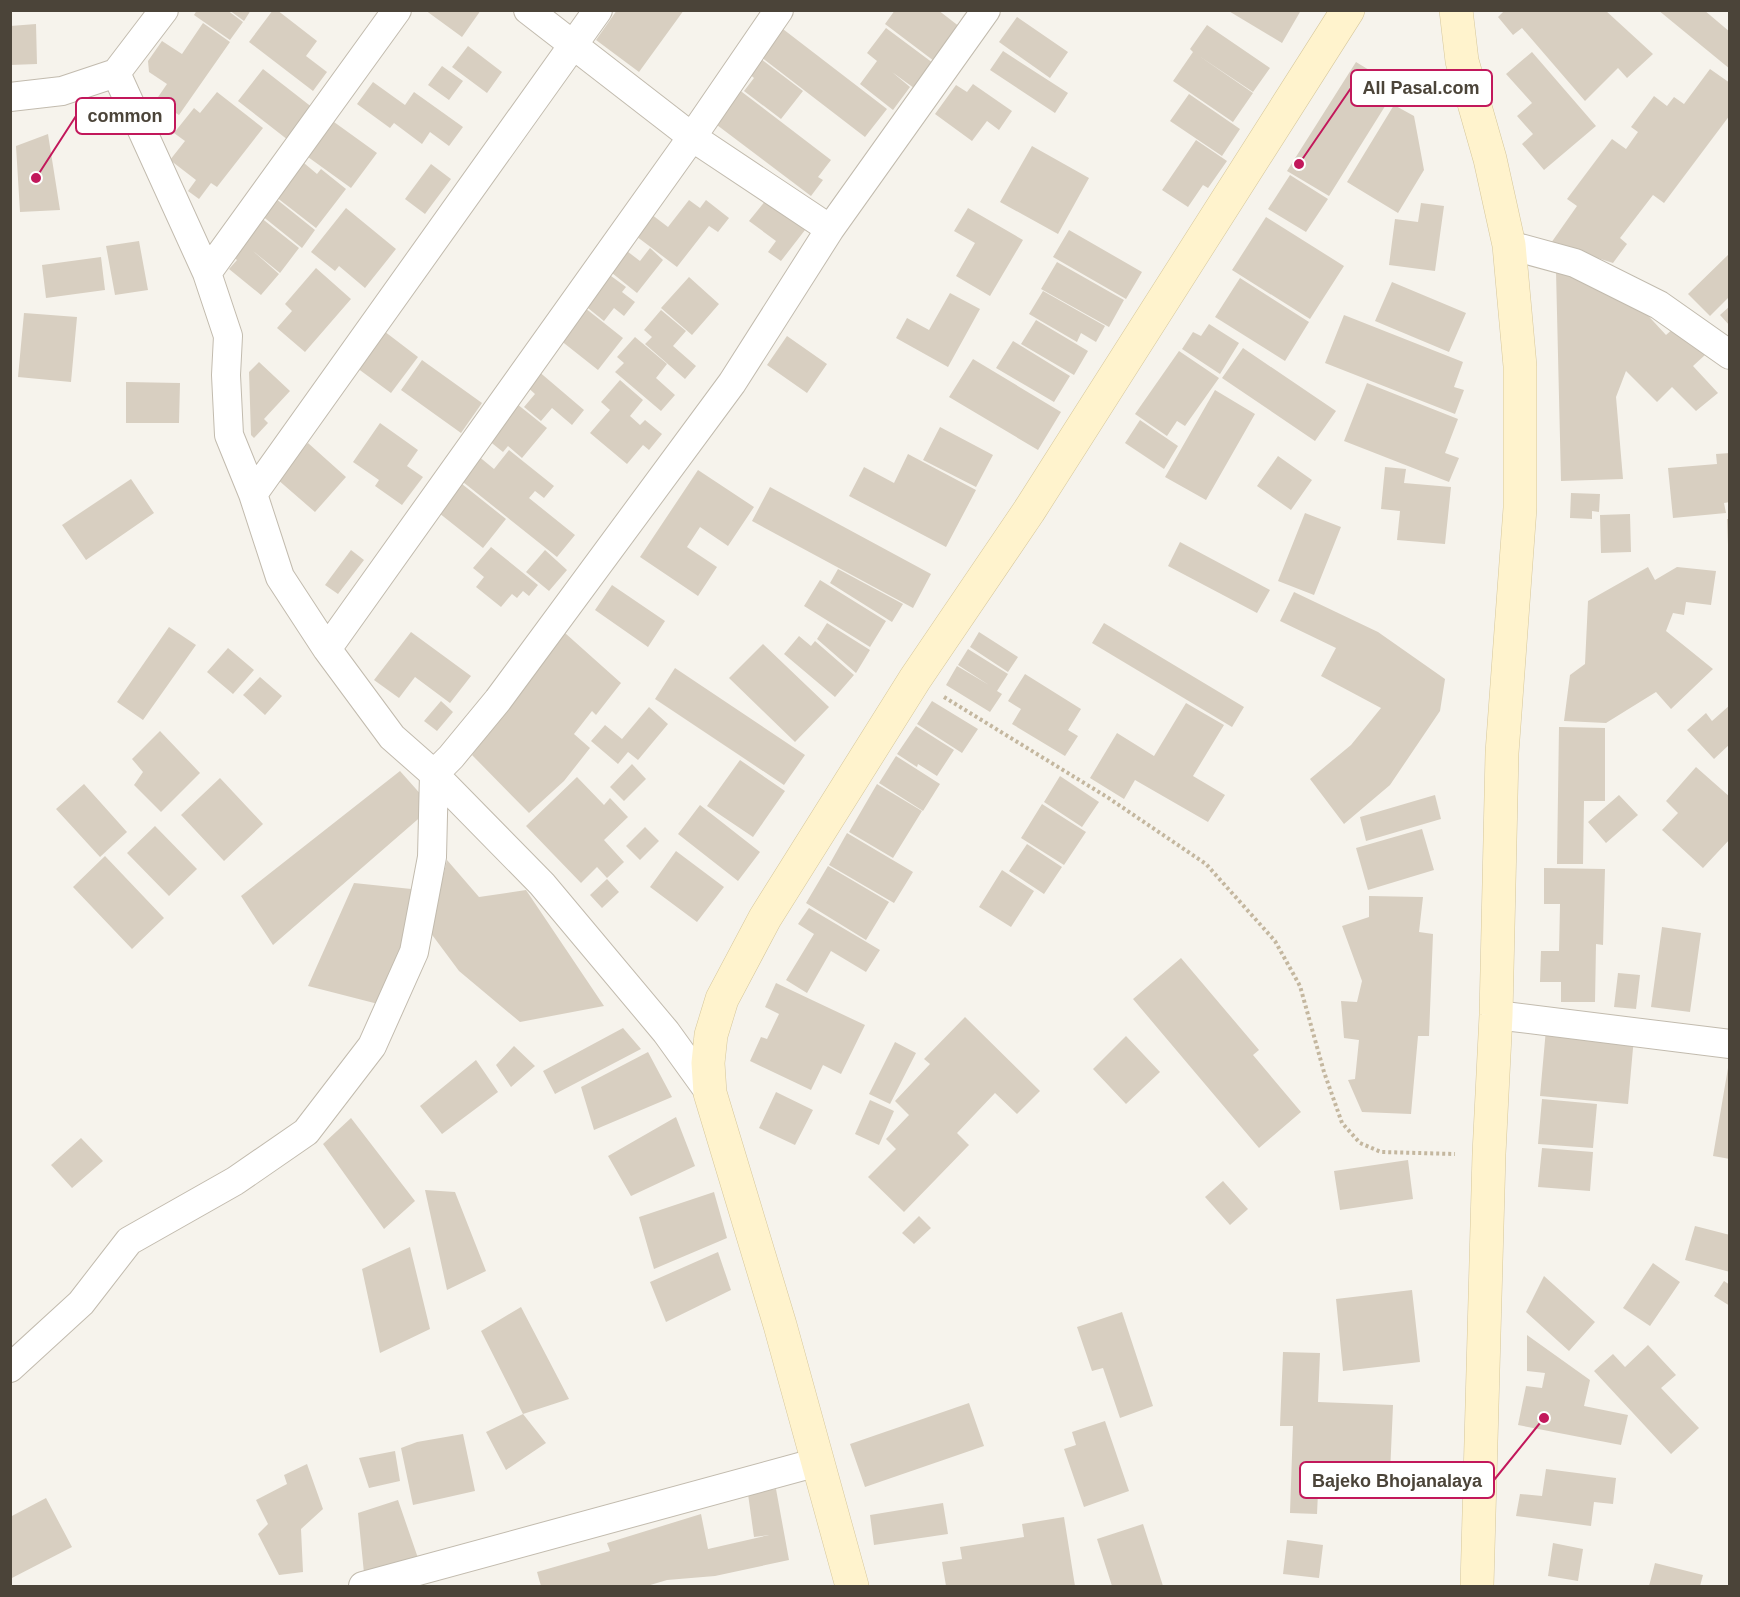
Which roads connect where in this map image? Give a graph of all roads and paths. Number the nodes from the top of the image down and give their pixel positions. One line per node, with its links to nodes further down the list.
1 (164, 10): 10 (street)
2 (397, 10): 15 (street)
3 (528, 10): 9 (street)
4 (598, 10): 9 (street)
5 (779, 10): 12 (street)
6 (986, 10): 13 (street)
7 (1348, 10): 19 (main road)
8 (1456, 10): 14 (main road)
9 (574, 45): 12 (street); 17 (street)
10 (116, 73): 11 (street); 15 (street)
11 (10, 97)
12 (692, 136): 13 (street); 18 (street)
13 (830, 229): 20 (street)
14 (1509, 245): 16 (street); 21 (main road)
15 (207, 273): 17 (street)
16 (1730, 355)
17 (253, 494): 18 (street)
18 (327, 649): 20 (street)
19 (915, 679): 23 (main road); 24 (path)
20 (434, 774): 23 (street); 25 (street)
21 (1496, 1015): 22 (street); 24 (main road)
22 (1730, 1044)
23 (710, 1093): 26 (main road)
24 (1489, 1154): 29 (main road)
25 (10, 1368)
26 (818, 1462): 27 (street); 28 (main road)
27 (363, 1587)
28 (852, 1587)
29 (1477, 1587)

